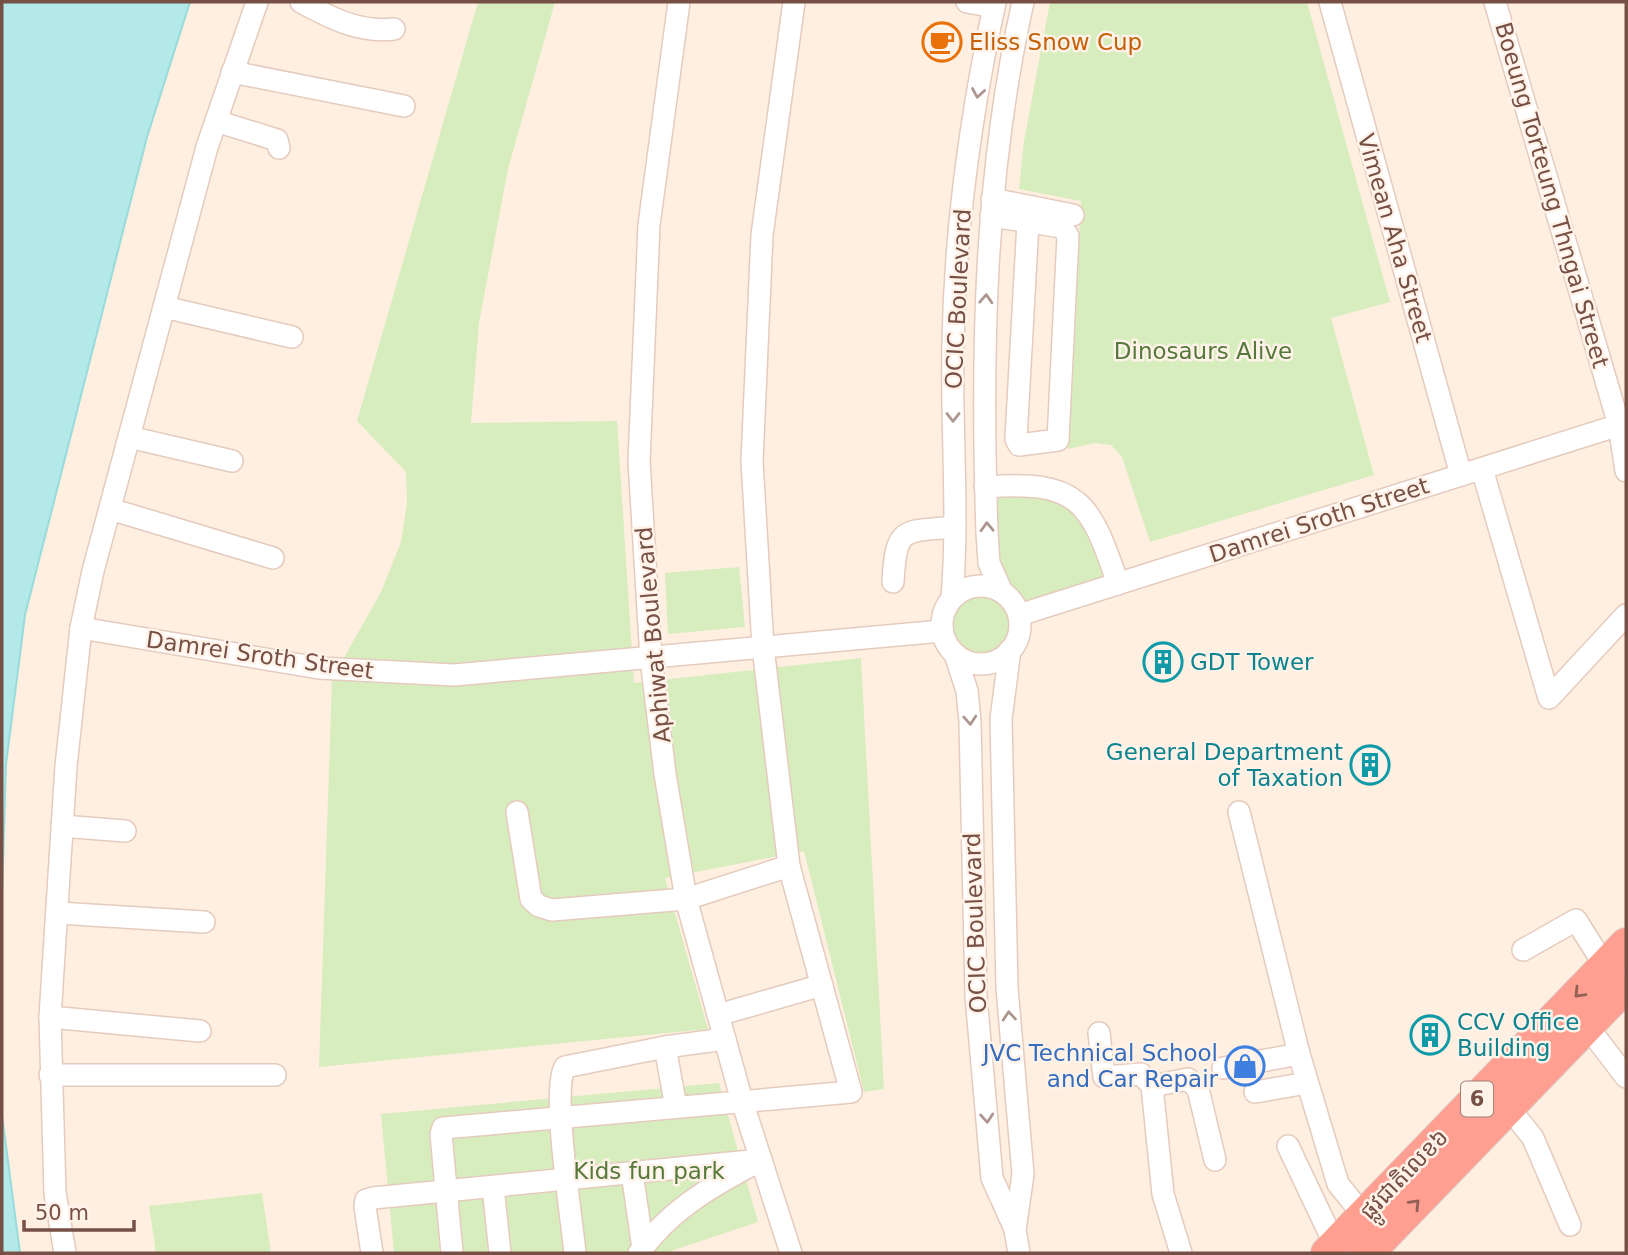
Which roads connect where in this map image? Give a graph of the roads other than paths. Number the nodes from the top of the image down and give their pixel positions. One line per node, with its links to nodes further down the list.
1 (257, 2): 11 (street)
2 (301, 2): 10 (street)
3 (679, 2): 41 (street, Aphiwat Boulevard)
4 (794, 2): 38 (street)
5 (967, 2): 9 (street)
6 (1023, 2): 15 (street, OCIC Boulevard)
7 (1330, 2): 25 (street, Vimean Aha Street)
8 (1494, 2): 20 (street, Boeung Torteung Thngai Street)
9 (995, 4): 28 (street, OCIC Boulevard, one-way to 28)
10 (394, 29)
11 (233, 72): 12 (street); 13 (street)
12 (404, 106)
13 (216, 121): 14 (street); 18 (street)
14 (279, 148)
15 (992, 208): 16 (street); 17 (street); 26 (street, OCIC Boulevard, one-way to 15)
16 (1073, 215)
17 (1028, 222): 17 (street)
18 (164, 307): 19 (street); 21 (street)
19 (292, 337)
20 (1619, 425): 23 (street, Damrei Sroth Street); 24 (street, Boeung Torteung Thngai Street)
21 (129, 437): 22 (street); 27 (street)
22 (232, 461)
23 (1482, 469): 25 (street, Damrei Sroth Street); 35 (street)
24 (1626, 471)
25 (1461, 475): 31 (street, Damrei Sroth Street)
26 (985, 487): 31 (street); 32 (street, OCIC Boulevard, one-way to 26)
27 (110, 509): 29 (street); 36 (street)
28 (955, 527): 30 (street); 33 (street, OCIC Boulevard)
29 (273, 558)
30 (894, 582)
31 (1118, 584): 34 (street, Damrei Sroth Street)
32 (1002, 592): 33 (street); 34 (street)
33 (952, 598): 37 (street)
34 (1018, 615): 39 (street)
35 (1626, 615)
36 (82, 628): 41 (street, Damrei Sroth Street); 44 (street)
37 (942, 631): 38 (street, Damrei Sroth Street); 40 (street)
38 (763, 647): 41 (street, Damrei Sroth Street); 46 (street)
39 (1010, 650): 40 (street); 82 (street, OCIC Boulevard, one-way to 39)
40 (955, 654): 82 (street, OCIC Boulevard, one-way to 82)
41 (651, 659): 47 (street, Aphiwat Boulevard)
42 (517, 812): 47 (street)
43 (1239, 812): 61 (street)
44 (61, 825): 45 (street); 48 (street)
45 (125, 831)
46 (789, 866): 47 (street); 53 (street)
47 (686, 899): 54 (street, Aphiwat Boulevard)
48 (58, 912): 49 (street); 55 (street)
49 (204, 922)
50 (1626, 944): 52 (highway, ផ្លូវជាតិលេខ៦ / 6)
51 (1523, 950): 52 (street)
52 (1615, 976): 56 (highway, ផ្លូវជាតិលេខ៦ / 6); 83 (highway, ផ្លូវជាតិលេខ៦ / 6, one-way to 83)
53 (822, 985): 54 (street); 69 (street)
54 (718, 1014): 59 (street, Aphiwat Boulevard)
55 (50, 1017): 57 (street); 63 (street)
56 (1587, 1026): 65 (street); 71 (highway, ផ្លូវជាតិលេខ៦ / 6)
57 (200, 1031)
58 (1099, 1033): 67 (street)
59 (725, 1040): 60 (street); 69 (street, Aphiwat Boulevard)
60 (665, 1047): 70 (street); 72 (street)
61 (1299, 1054): 62 (street); 66 (street)
62 (1223, 1068)
63 (50, 1075): 64 (street); 86 (street)
64 (275, 1075)
65 (1626, 1077)
66 (1307, 1083): 68 (street); 83 (street)
67 (1152, 1086): 75 (street); 93 (street)
68 (1255, 1092)
69 (743, 1101): 70 (street); 74 (street, Aphiwat Boulevard)
70 (677, 1107): 72 (street)
71 (1508, 1107): 81 (street); 83 (highway, ផ្លូវជាតិលេខ៦ / 6, one-way to 71)
72 (561, 1118): 78 (street); 80 (street)
73 (1287, 1146): 84 (street)
74 (761, 1160): 77 (street); 91 (street, Aphiwat Boulevard)
75 (1215, 1160)
76 (632, 1173): 77 (street); 78 (street); 85 (street)
77 (715, 1174): 85 (street)
78 (568, 1179): 79 (street); 90 (street)
79 (494, 1186): 80 (street); 89 (street)
80 (446, 1191): 87 (street); 88 (street)
81 (1570, 1225)
82 (1016, 1230): 92 (street, OCIC Boulevard)
83 (1375, 1241): 84 (highway, ផ្លូវជាតិលេខ៦ / 6)
84 (1331, 1249)
85 (641, 1251)
86 (65, 1253)
87 (372, 1253)
88 (452, 1253)
89 (500, 1253)
90 (575, 1253)
91 (790, 1253)
92 (1018, 1253)
93 (1181, 1253)

